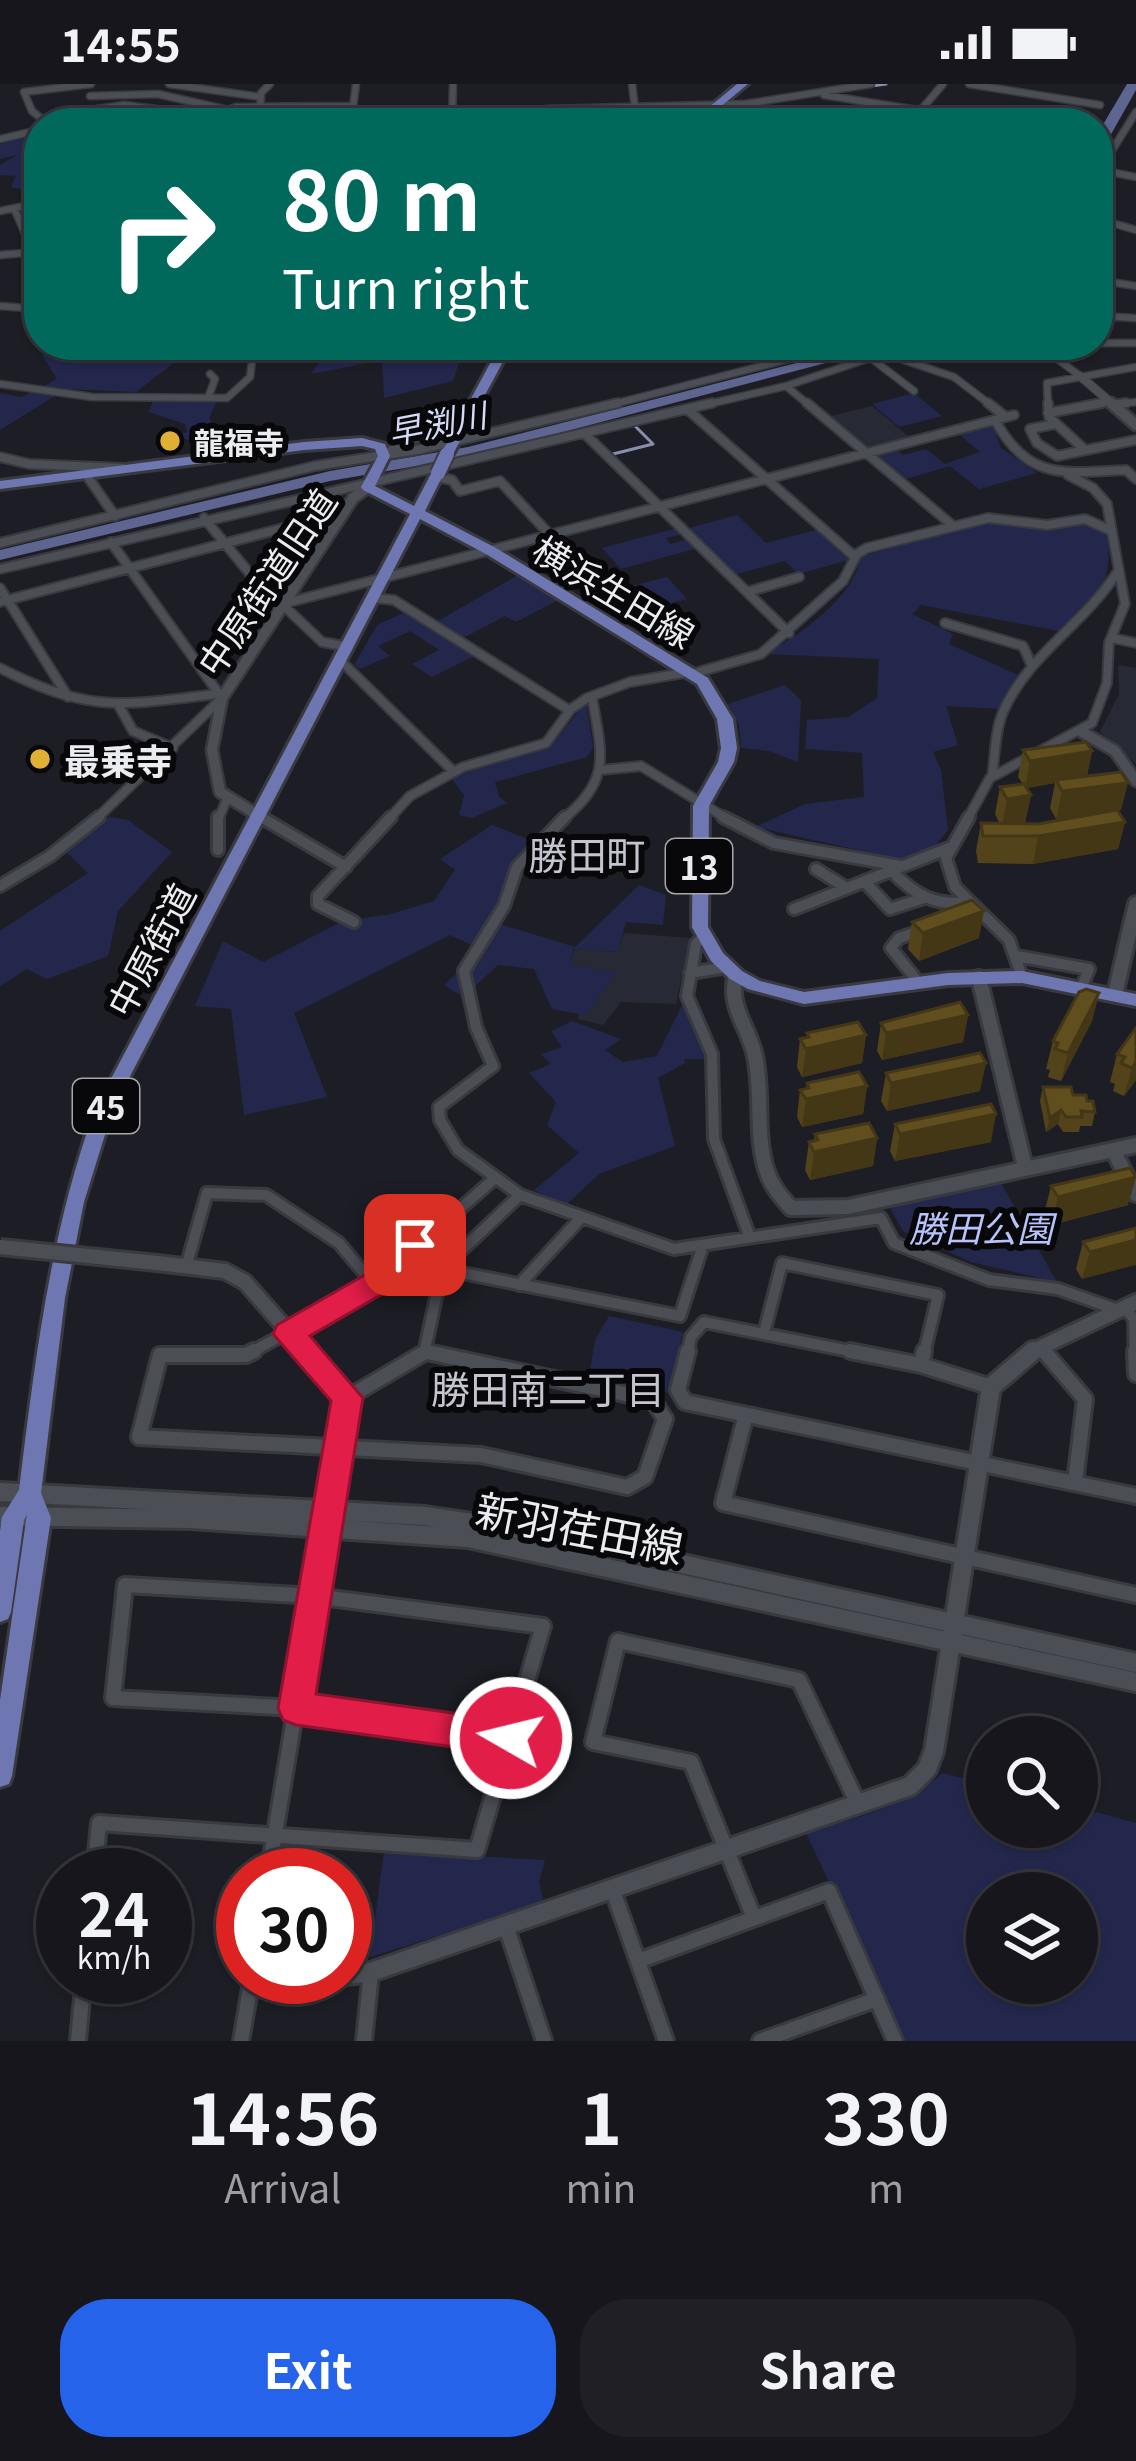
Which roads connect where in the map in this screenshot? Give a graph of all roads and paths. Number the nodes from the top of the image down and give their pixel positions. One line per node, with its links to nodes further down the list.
1 (88, 84): 13 (street); 18 (street)
2 (159, 84): 11 (street)
3 (169, 84): 15 (street)
4 (269, 84): 15 (street)
5 (356, 84): 17 (street)
6 (632, 84): 25 (street)
7 (743, 84): 26 (main road)
8 (872, 84): 12 (street)
9 (943, 84): 30 (street)
10 (969, 84): 16 (street)
11 (148, 93): 13 (street); 22 (street)
12 (814, 93): 14 (street); 29 (street)
13 (90, 96): 19 (street)
14 (784, 98): 27 (street); 28 (street)
15 (260, 102): 17 (street); 23 (street); 24 (street)
16 (1100, 105)
17 (353, 106)
18 (31, 108)
19 (96, 108)
20 (104, 108): 21 (street)
21 (148, 108)
22 (222, 108)
23 (229, 108)
24 (258, 108)
25 (634, 108)
26 (713, 108)
27 (719, 108)
28 (773, 108)
29 (907, 108)
30 (922, 108)
31 (1136, 112): 32 (street)
32 (1122, 136): 33 (street); 34 (street)
33 (1136, 139)
34 (1113, 150)
35 (24, 206): 36 (street)
36 (14, 208): 37 (street); 38 (street)
37 (0, 211)
38 (24, 228)
39 (255, 360): 52 (street)
40 (498, 360): 56 (main road, 45)
41 (778, 360): 63 (street)
42 (869, 360): 50 (street)
43 (873, 360): 51 (street)
44 (904, 360): 58 (street)
45 (1059, 360): 48 (street)
46 (1136, 368): 48 (street)
47 (210, 374): 52 (street)
48 (1080, 376): 54 (street); 57 (street)
49 (0, 384): 52 (street)
50 (786, 386): 55 (street); 67 (street)
51 (914, 392)
52 (208, 398)
53 (1136, 401): 54 (street)
54 (1111, 404): 57 (street); 60 (street)
55 (687, 409): 61 (street); 75 (street)
56 (470, 413): 63 (main road, 45); 69 (street)
57 (1048, 413): 59 (street)
58 (995, 420): 67 (street); 73 (street)
59 (1055, 424): 66 (street); 66 (street)
60 (1136, 424)
61 (585, 434): 76 (street); 78 (street)
62 (1136, 440): 66 (street)
63 (453, 443): 69 (street); 72 (main road, 45, bridge)
64 (232, 448): 65 (street)
65 (269, 450): 69 (main road); 70 (main road)
66 (1085, 450)
67 (865, 454): 75 (street); 83 (street)
68 (0, 457): 70 (street)
69 (383, 457): 76 (main road); 81 (street)
70 (122, 468): 71 (main road)
71 (85, 473): 77 (main road); 81 (street)
72 (437, 475): 79 (main road, 中原街道 / 45); 85 (street)
73 (1068, 475): 74 (street); 84 (street)
74 (1136, 479)
75 (765, 480): 78 (street); 90 (street)
76 (369, 482): 79 (main road, 横浜生田線 / 13); 80 (street, 中原街道旧道); 82 (street)
77 (0, 485)
78 (661, 507): 85 (street); 97 (street)
79 (418, 511): 89 (main road, 横浜生田線 / 13); 95 (main road, 中原街道 / 45)
80 (345, 512): 88 (street); 100 (street, 中原街道旧道)
81 (115, 516): 87 (street)
82 (204, 518): 86 (street); 88 (street)
83 (952, 525): 84 (street); 90 (street)
84 (1112, 531): 93 (street)
85 (550, 535): 89 (street)
86 (111, 542): 91 (street); 92 (street)
87 (0, 543)
88 (226, 543): 92 (street); 100 (street)
89 (491, 551): 95 (street); 110 (main road, 横浜生田線 / 13)
90 (855, 557): 104 (street)
91 (0, 568)
92 (130, 568): 99 (street); 111 (street)
93 (1116, 574): 101 (street); 108 (street)
94 (799, 577): 97 (street)
95 (382, 580): 98 (main road, 中原街道 / 45); 100 (street)
96 (0, 588): 99 (street)
97 (747, 592): 104 (street)
98 (374, 598): 107 (main road, 中原街道 / 45); 115 (street)
99 (3, 602): 113 (street)
100 (280, 607): 107 (street); 111 (street, 中原街道旧道)
101 (1123, 616): 102 (street); 105 (street)
102 (1136, 616)
103 (945, 623): 108 (street)
104 (789, 633): 110 (street)
105 (1112, 638): 106 (street); 116 (street)
106 (1136, 644)
107 (345, 654): 119 (street); 124 (main road, 中原街道 / 45)
108 (1030, 664): 120 (street)
109 (0, 668): 113 (street)
110 (694, 672): 112 (street); 123 (main road, 横浜生田線 / 13)
111 (222, 695): 114 (street); 117 (street); 122 (street, 中原街道旧道)
112 (592, 697): 115 (street); 118 (street)
113 (68, 698): 114 (street)
114 (119, 706): 117 (street)
115 (569, 710): 119 (street)
116 (1082, 732): 120 (street); 121 (street)
117 (173, 748): 131 (street)
118 (602, 770): 123 (street); 152 (street)
119 (454, 772): 127 (street)
120 (992, 776): 125 (street)
121 (1136, 781)
122 (227, 799): 124 (street); 126 (street, 中原街道旧道)
123 (701, 806): 129 (street); 139 (main road, 横浜生田線 / 13)
124 (259, 816): 127 (street); 179 (main road, 中原街道 / 45)
125 (949, 848): 129 (street); 134 (street)
126 (218, 850)
127 (346, 867): 137 (street)
128 (816, 868): 132 (street)
129 (896, 868): 130 (street); 133 (street)
130 (864, 881): 132 (street); 133 (street)
131 (0, 886)
132 (845, 887): 136 (street)
133 (925, 898): 134 (street)
134 (969, 902): 140 (street)
135 (1136, 904): 147 (street)
136 (794, 909)
137 (354, 922)
138 (931, 927): 145 (street)
139 (704, 936): 141 (main road, 13); 142 (street)
140 (1016, 956): 143 (street); 146 (street)
141 (732, 971): 142 (street); 145 (main road); 151 (street)
142 (690, 973): 157 (street)
143 (1022, 977): 144 (main road); 146 (main road)
144 (979, 978): 145 (main road); 151 (street)
145 (919, 983)
146 (1082, 986): 147 (main road)
147 (1115, 994): 148 (main road)
148 (1136, 1000)
149 (1136, 1145): 150 (street)
150 (1113, 1150): 151 (street); 153 (street)
151 (1025, 1167)
152 (495, 1178): 154 (street); 163 (street)
153 (1136, 1194)
154 (520, 1196): 155 (street); 162 (street)
155 (580, 1219): 158 (street); 164 (street)
156 (789, 1232): 157 (street); 160 (street); 165 (street)
157 (749, 1235): 158 (street)
158 (703, 1244): 164 (street)
159 (0, 1247): 161 (street, bridge)
160 (782, 1263): 166 (street); 170 (street)
161 (185, 1267): 163 (street); 167 (street)
162 (442, 1269): 164 (street); 169 (street)
163 (374, 1285): 167 (street)
164 (519, 1286)
165 (1126, 1306): 168 (street); 171 (street)
166 (764, 1333): 170 (street); 174 (street)
167 (288, 1334): 173 (street); 175 (street)
168 (1041, 1347): 172 (street); 177 (street)
169 (427, 1352): 173 (street); 175 (street)
170 (921, 1365): 172 (street)
171 (1136, 1374)
172 (991, 1387): 176 (street)
173 (347, 1398): 175 (street)
174 (745, 1418): 176 (street); 184 (street)
175 (340, 1448): 183 (street)
176 (976, 1465): 177 (street); 184 (street)
177 (1075, 1482): 180 (street)
178 (0, 1492): 179 (street, 新羽荏田線)
179 (29, 1492): 181 (main road, 中原街道 / 45); 182 (main road); 183 (street, 新羽荏田線)
180 (1136, 1496)
181 (7, 1516): 182 (street, 新羽荏田線); 187 (main road, 中原街道 / 45)
182 (40, 1518): 183 (street, 新羽荏田線); 194 (main road)
183 (327, 1519): 186 (street); 188 (street, 新羽荏田線); 189 (street, 新羽荏田線)
184 (963, 1558): 185 (street); 188 (street)
185 (1136, 1595)
186 (314, 1596): 192 (street); 192 (street); 193 (street)
187 (0, 1612)
188 (955, 1622): 189 (street); 190 (street, 新羽荏田線)
189 (951, 1642): 191 (street, 新羽荏田線); 195 (street)
190 (1136, 1663)
191 (1136, 1682)
192 (296, 1708): 193 (street); 196 (street)
193 (511, 1738): 196 (street)
194 (0, 1776)
195 (860, 1807): 199 (street); 199 (street)
196 (275, 1834): 197 (street); 198 (street)
197 (97, 1848)
198 (273, 1848)
199 (727, 1852): 200 (street); 201 (street)
200 (613, 1891): 202 (street); 203 (street)
201 (754, 1918): 203 (street); 205 (street)
202 (506, 1926): 204 (street); 209 (street)
203 (638, 1961): 213 (street)
204 (372, 1972)
205 (877, 1999): 214 (street); 215 (street)
206 (81, 2004): 210 (street)
207 (247, 2004): 211 (street)
208 (368, 2004): 212 (street)
209 (542, 2040)
210 (78, 2041)
211 (241, 2041)
212 (364, 2041)
213 (666, 2041)
214 (760, 2041)
215 (895, 2041)

